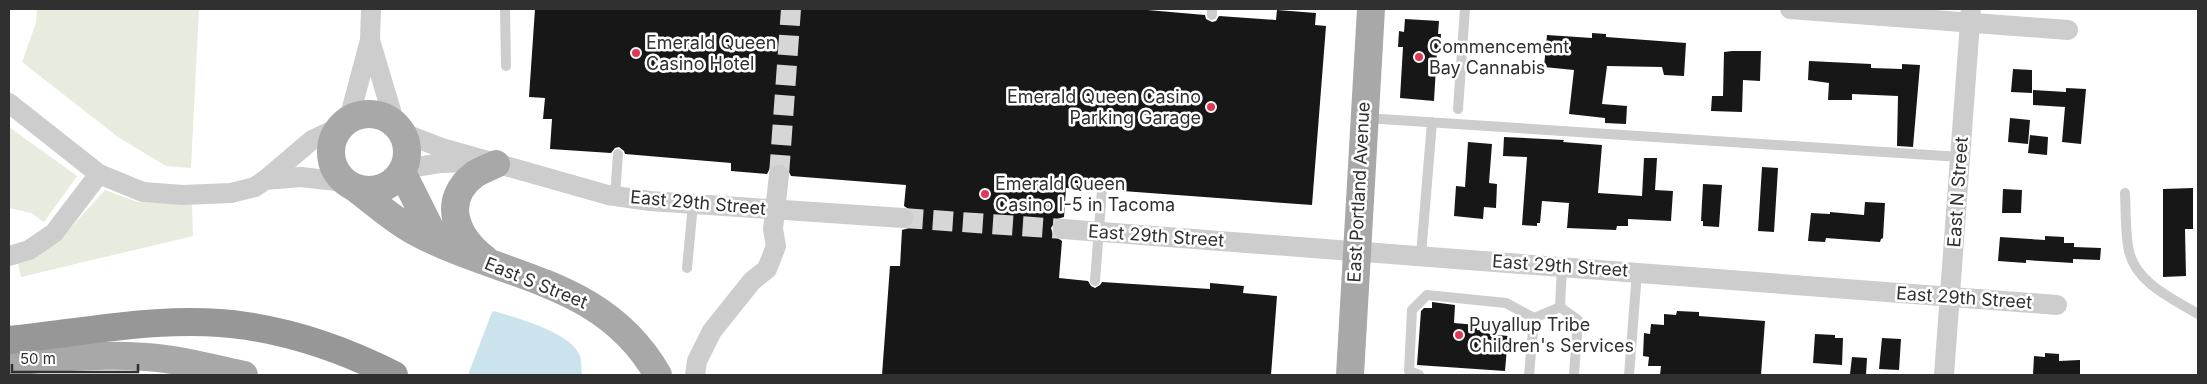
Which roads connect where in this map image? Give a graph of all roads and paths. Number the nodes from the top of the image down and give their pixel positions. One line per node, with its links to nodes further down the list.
1 (371, 9): 8 (street)
2 (505, 9): 9 (lane)
3 (1370, 9): 12 (main road, East Portland Avenue)
4 (1465, 9): 11 (lane)
5 (1790, 9): 6 (street)
6 (1971, 16): 7 (street); 17 (street, East N Street)
7 (2068, 30)
8 (370, 40): 14 (street); 15 (street)
9 (506, 66)
10 (9, 103): 20 (street)
11 (1458, 109)
12 (1364, 118): 13 (lane); 33 (main road, East Portland Avenue)
13 (1432, 122): 17 (lane); 35 (lane)
14 (344, 123): 15 (main road); 22 (street); 23 (main road)
15 (399, 128): 18 (street, East 29th Street); 19 (main road)
16 (618, 154): 26 (lane)
17 (1960, 157): 41 (street, East N Street)
18 (496, 164): 19 (street, East 29th Street); 26 (street, East 29th Street); 36 (main road)
19 (403, 170): 23 (main road); 32 (main road, East S Street)
20 (99, 174): 22 (street); 34 (street)
21 (779, 175): 29 (street)
22 (265, 180): 23 (street)
23 (350, 185): 32 (main road, East S Street)
24 (1102, 189): 31 (lane)
25 (2125, 193): 44 (lane)
26 (615, 196): 27 (street, East 29th Street)
27 (693, 204): 29 (street, East 29th Street); 38 (lane)
28 (903, 218): 29 (street, East 29th Street)
29 (775, 219): 51 (street)
30 (1063, 229): 31 (street, East 29th Street)
31 (1100, 232): 33 (street, East 29th Street); 40 (lane)
32 (446, 245): 36 (main road, East S Street)
33 (1356, 250): 35 (street, East 29th Street); 52 (main road, East Portland Avenue)
34 (9, 256)
35 (1421, 256): 37 (street, East 29th Street)
36 (494, 266): 50 (main road, East S Street)
37 (1562, 266): 39 (street, East 29th Street); 43 (lane)
38 (687, 268)
39 (1637, 272): 41 (street, East 29th Street); 56 (lane)
40 (1095, 281)
41 (1950, 297): 42 (street, East 29th Street); 57 (street, East N Street)
42 (2057, 305)
43 (1560, 308): 45 (lane); 55 (lane)
44 (2198, 314)
45 (1534, 318): 53 (lane); 54 (lane)
46 (9, 340): 49 (highway)
47 (9, 362): 48 (main road)
48 (244, 375)
49 (394, 375)
50 (658, 375)
51 (695, 375)
52 (1350, 375)
53 (1419, 375)
54 (1529, 375)
55 (1574, 375)
56 (1629, 375)
57 (1944, 375)

